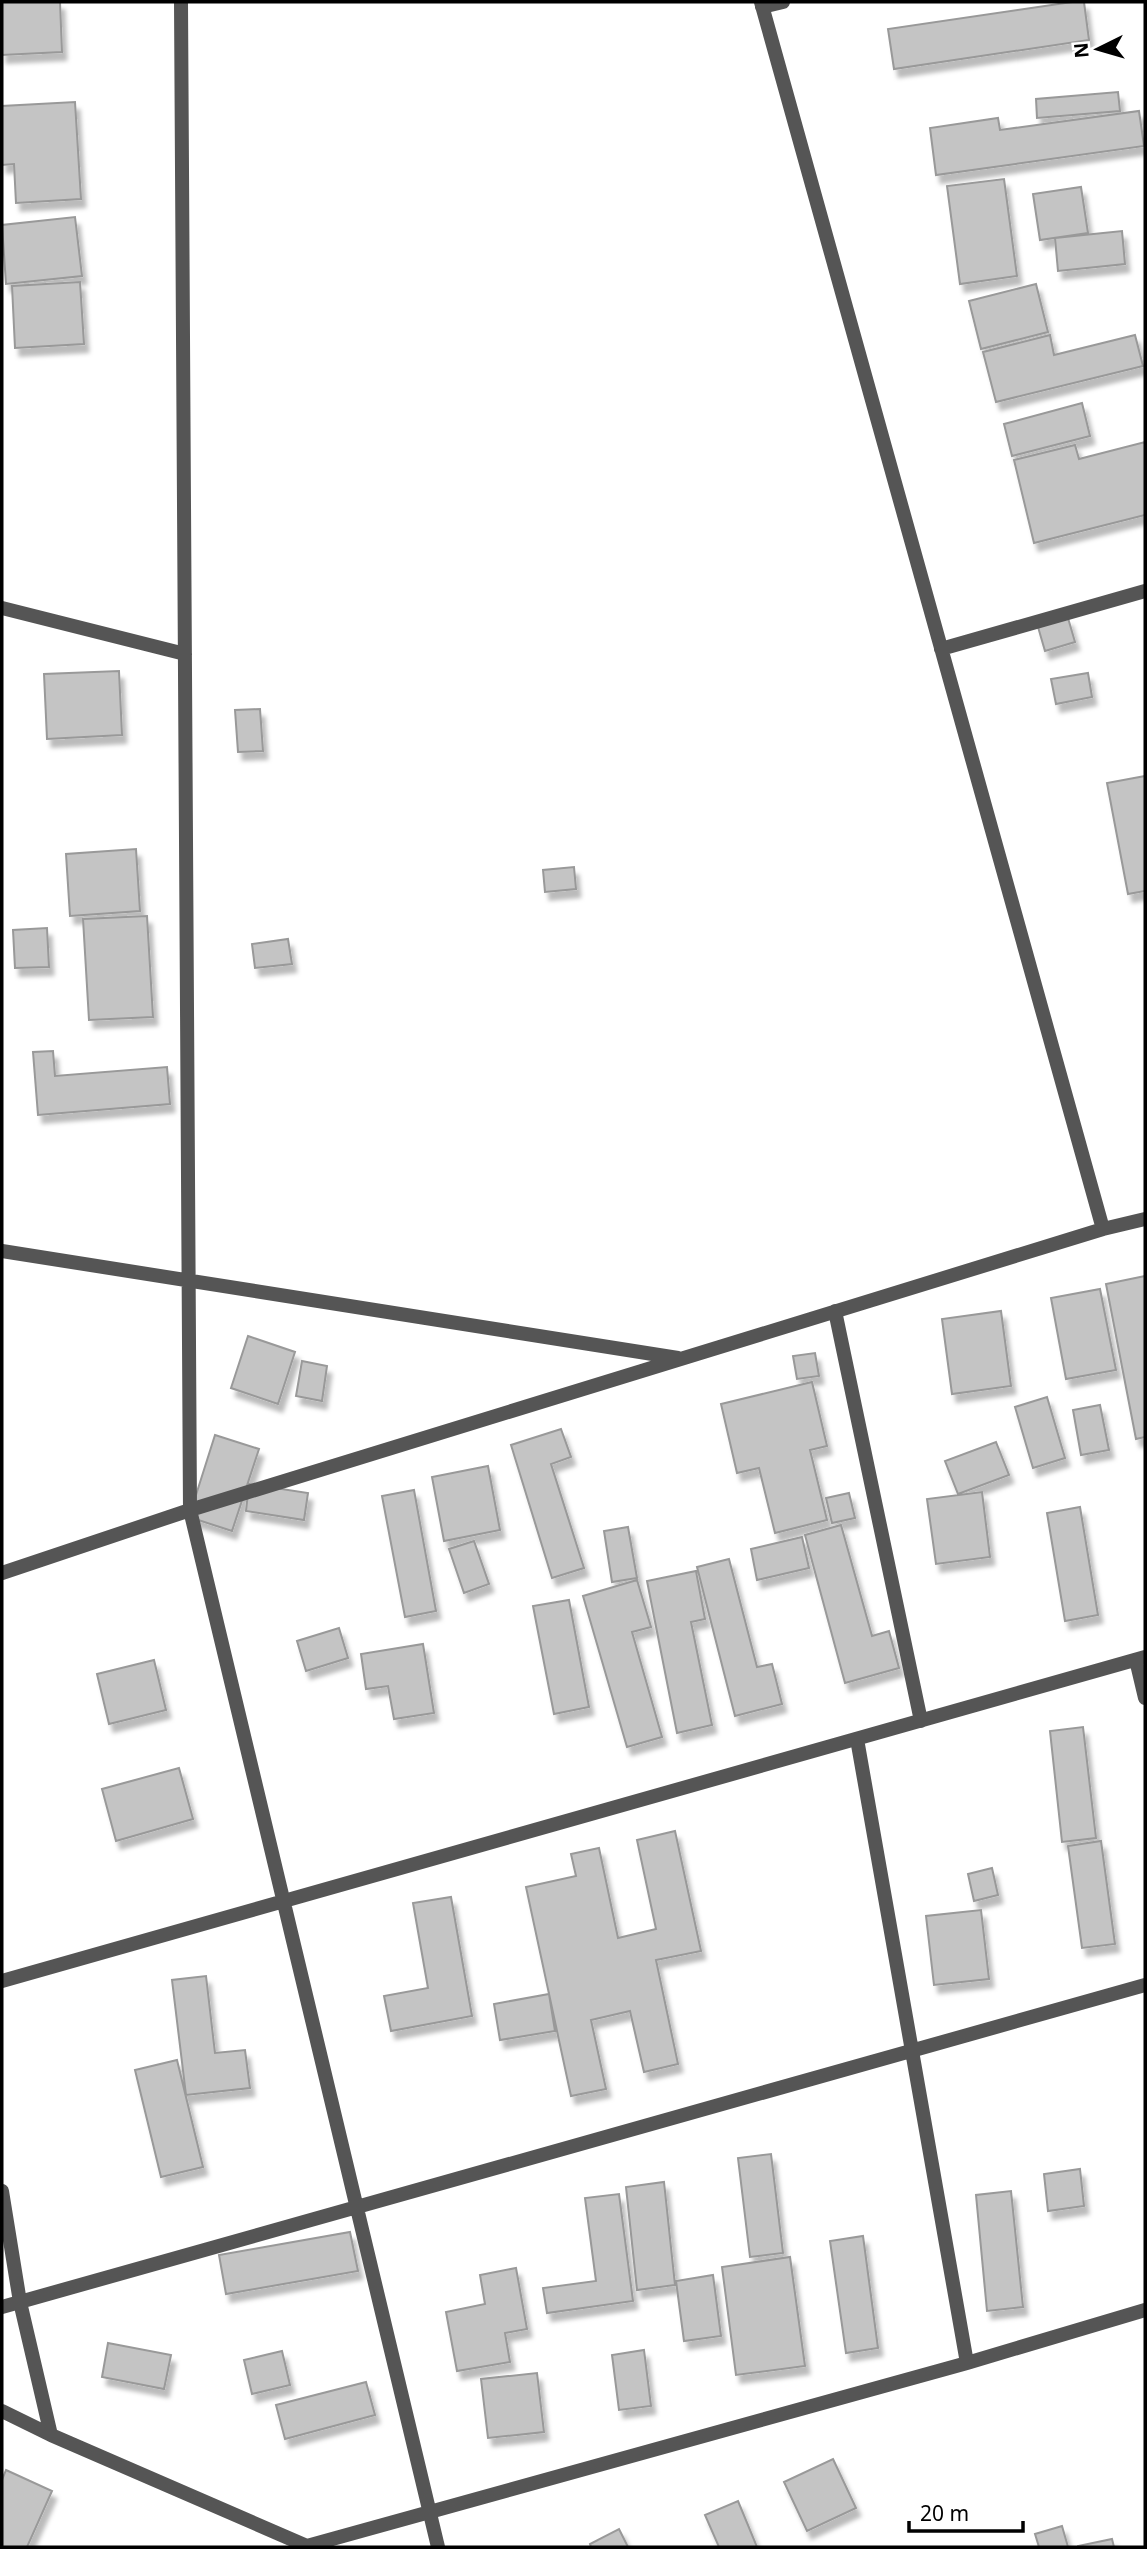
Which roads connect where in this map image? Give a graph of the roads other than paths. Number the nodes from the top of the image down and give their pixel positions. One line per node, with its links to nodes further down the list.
1 (181, 2): 7 (street)
2 (783, 2): 3 (street)
3 (762, 5): 6 (street)
4 (1145, 591): 6 (street)
5 (2, 608): 7 (street)
6 (941, 649): 9 (street)
7 (185, 654): 11 (street)
8 (1145, 1219): 9 (street)
9 (1103, 1229): 12 (street)
10 (2, 1251): 11 (street)
11 (188, 1280): 13 (street); 14 (street)
12 (835, 1311): 13 (street); 18 (street)
13 (681, 1359): 14 (street)
14 (190, 1510): 15 (street); 20 (street)
15 (2, 1573)
16 (1141, 1658): 17 (street); 18 (street)
17 (1145, 1698)
18 (921, 1721): 19 (street)
19 (857, 1738): 20 (street); 23 (street)
20 (282, 1902): 21 (street); 25 (street)
21 (2, 1981)
22 (1145, 1985): 23 (street)
23 (912, 2051): 25 (street); 29 (street)
24 (2, 2191): 26 (street)
25 (355, 2207): 26 (street); 32 (street)
26 (20, 2302): 27 (street); 31 (street)
27 (2, 2306)
28 (1145, 2310): 29 (street)
29 (967, 2363): 32 (street)
30 (2, 2411): 31 (street)
31 (51, 2435): 33 (street)
32 (430, 2512): 33 (street); 34 (street)
33 (308, 2547)
34 (439, 2547)

